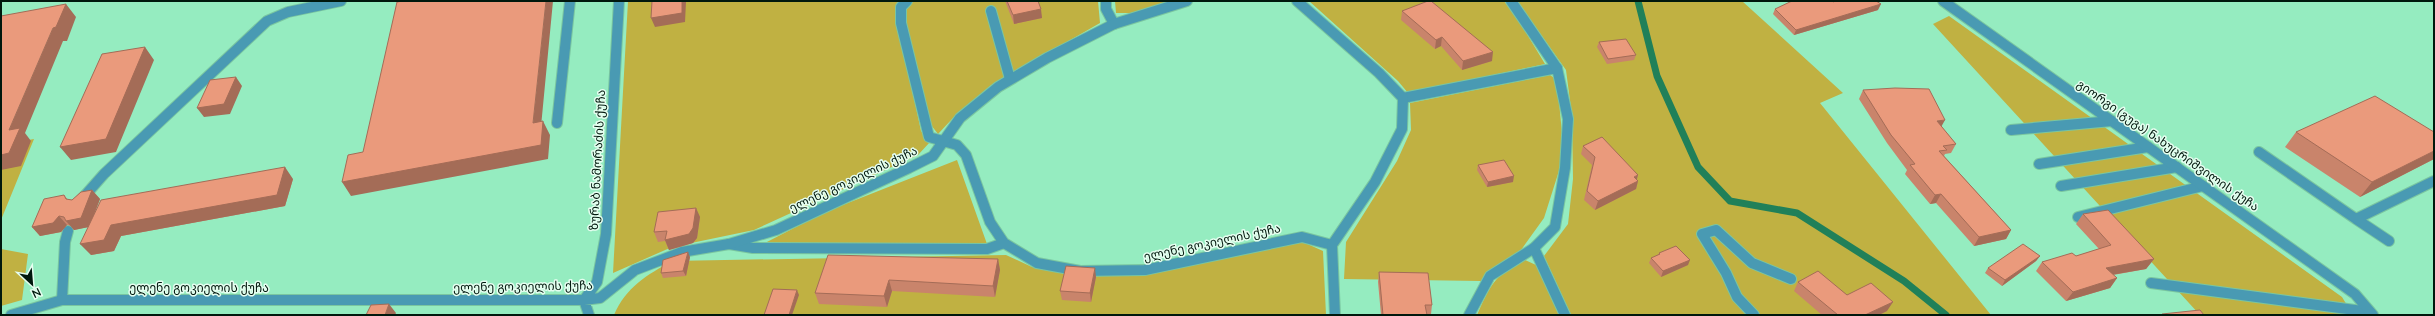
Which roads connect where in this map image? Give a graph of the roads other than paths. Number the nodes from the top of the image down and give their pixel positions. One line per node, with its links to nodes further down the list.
1 (340, 1): 26 (street)
2 (573, 1): 16 (street)
3 (619, 1): 38 (street, ზურაბ ნამორაძის ქუჩა)
4 (907, 1): 18 (street)
5 (1106, 1): 11 (street)
6 (1187, 1): 11 (street)
7 (1297, 1): 14 (street)
8 (1511, 1): 12 (street)
9 (1943, 1): 15 (street, გიორგი (გუგა) ნახუცრიშვილის ქუჩა)
10 (991, 11): 13 (street)
11 (1114, 24): 13 (street)
12 (1557, 68): 14 (street); 34 (street)
13 (1010, 79): 18 (street)
14 (1403, 98): 33 (street)
15 (2112, 121): 17 (street); 19 (street, გიორგი (გუგა) ნახუცრიშვილის ქუჩა)
16 (557, 123)
17 (2011, 130)
18 (944, 140): 31 (street, ელენე გოკიელის ქუჩა); 32 (street, ელენე გოკიელის ქუჩა)
19 (2148, 147): 21 (street); 22 (street, გიორგი (გუგა) ნახუცრიშვილის ქუჩა)
20 (2259, 152): 28 (street)
21 (2039, 164)
22 (2177, 168): 24 (street); 25 (street, გიორგი (გუგა) ნახუცრიშვილის ქუჩა)
23 (2434, 181): 28 (street)
24 (2061, 186)
25 (2203, 186): 27 (street); 39 (street, გიორგი (გუგა) ნახუცრიშვილის ქუჩა)
26 (78, 203)
27 (2078, 218)
28 (2356, 219): 30 (street)
29 (68, 231): 37 (street)
30 (2389, 241)
31 (729, 244): 32 (street); 38 (street, ელენე გოკიელის ქუჩა)
32 (1004, 244): 33 (street, ელენე გოკიელის ქუჩა)
33 (1332, 245): 42 (street)
34 (1534, 248): 43 (street); 44 (street)
35 (1791, 279): 45 (street)
36 (2151, 283): 39 (street)
37 (62, 300): 38 (street, ელენე გოკიელის ქუჩა); 40 (street, ელენე გოკიელის ქუჩა)
38 (584, 300): 41 (street)
39 (2372, 314)
40 (11, 315)
41 (589, 315)
42 (1335, 315)
43 (1469, 315)
44 (1565, 315)
45 (1754, 315)

